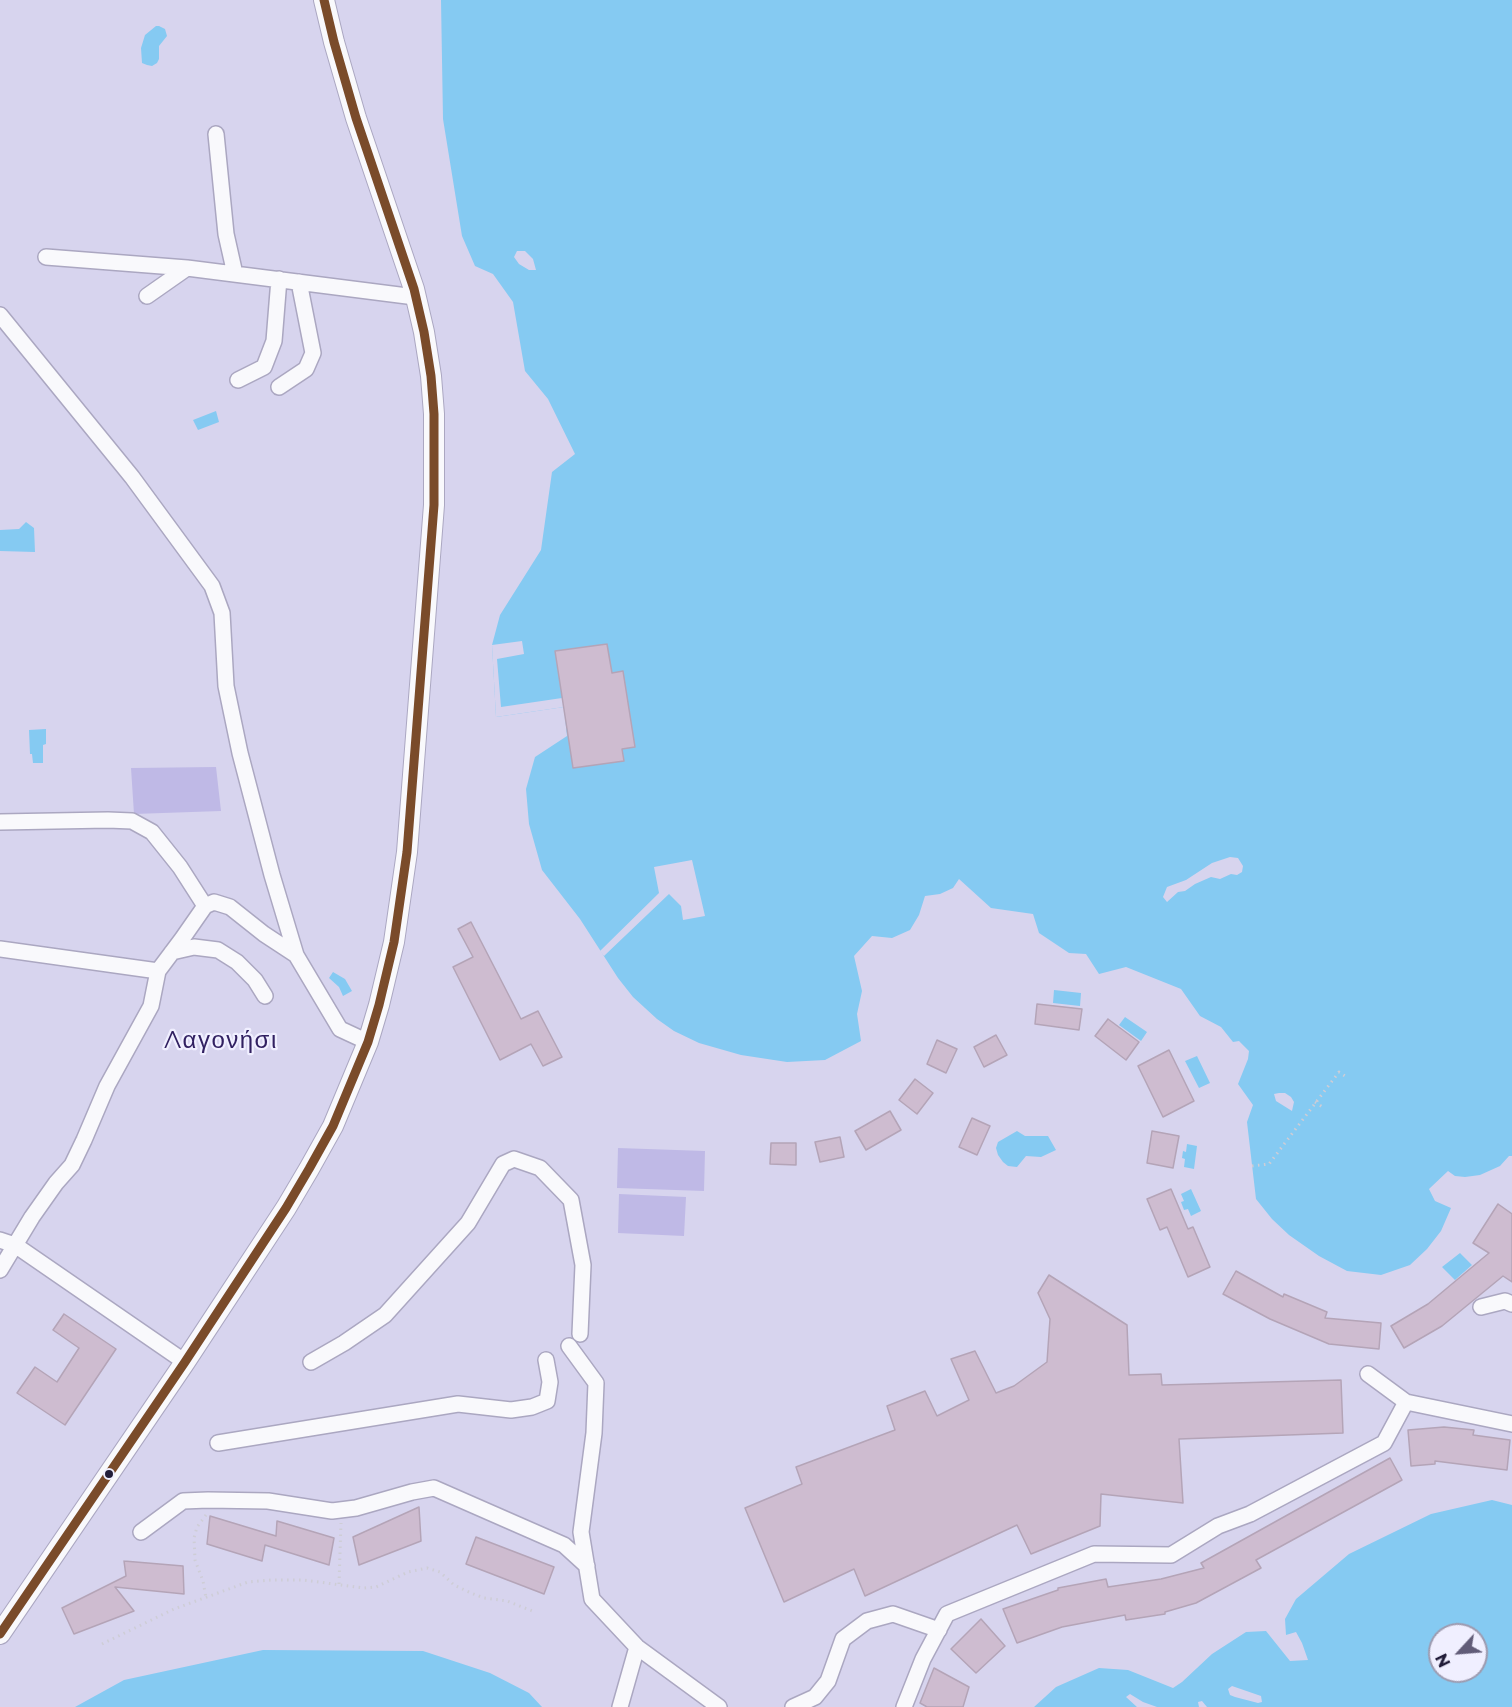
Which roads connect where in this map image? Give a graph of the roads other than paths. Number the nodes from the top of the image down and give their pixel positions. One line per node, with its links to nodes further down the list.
1 (324, 0): 9 (main road)
2 (216, 134): 5 (street)
3 (46, 257): 4 (street)
4 (187, 268): 5 (street); 8 (street)
5 (235, 274): 6 (street)
6 (279, 279): 7 (street); 11 (street)
7 (299, 282): 9 (street); 12 (street)
8 (147, 296)
9 (416, 297): 20 (main road)
10 (0, 315): 17 (street)
11 (238, 380)
12 (279, 387)
13 (0, 822): 14 (street)
14 (205, 906): 16 (street); 17 (street)
15 (0, 949): 18 (street)
16 (172, 952): 18 (street); 19 (street)
17 (296, 955): 20 (street)
18 (158, 971): 21 (street)
19 (265, 996)
20 (368, 1042): 28 (main road)
21 (7, 1243): 22 (street); 28 (street)
22 (0, 1270)
23 (1512, 1304): 24 (street)
24 (1481, 1307)
25 (580, 1334): 29 (street)
26 (569, 1346): 35 (street)
27 (546, 1360): 33 (street)
28 (185, 1362): 37 (main road)
29 (311, 1362)
30 (1368, 1374): 31 (street)
31 (1406, 1402): 32 (street); 36 (street)
32 (1512, 1424)
33 (218, 1443)
34 (141, 1532): 35 (street)
35 (586, 1566): 38 (street)
36 (939, 1630): 41 (street); 42 (street)
37 (0, 1634)
38 (637, 1647): 39 (street); 40 (street)
39 (620, 1707)
40 (719, 1707)
41 (793, 1707)
42 (904, 1707)

